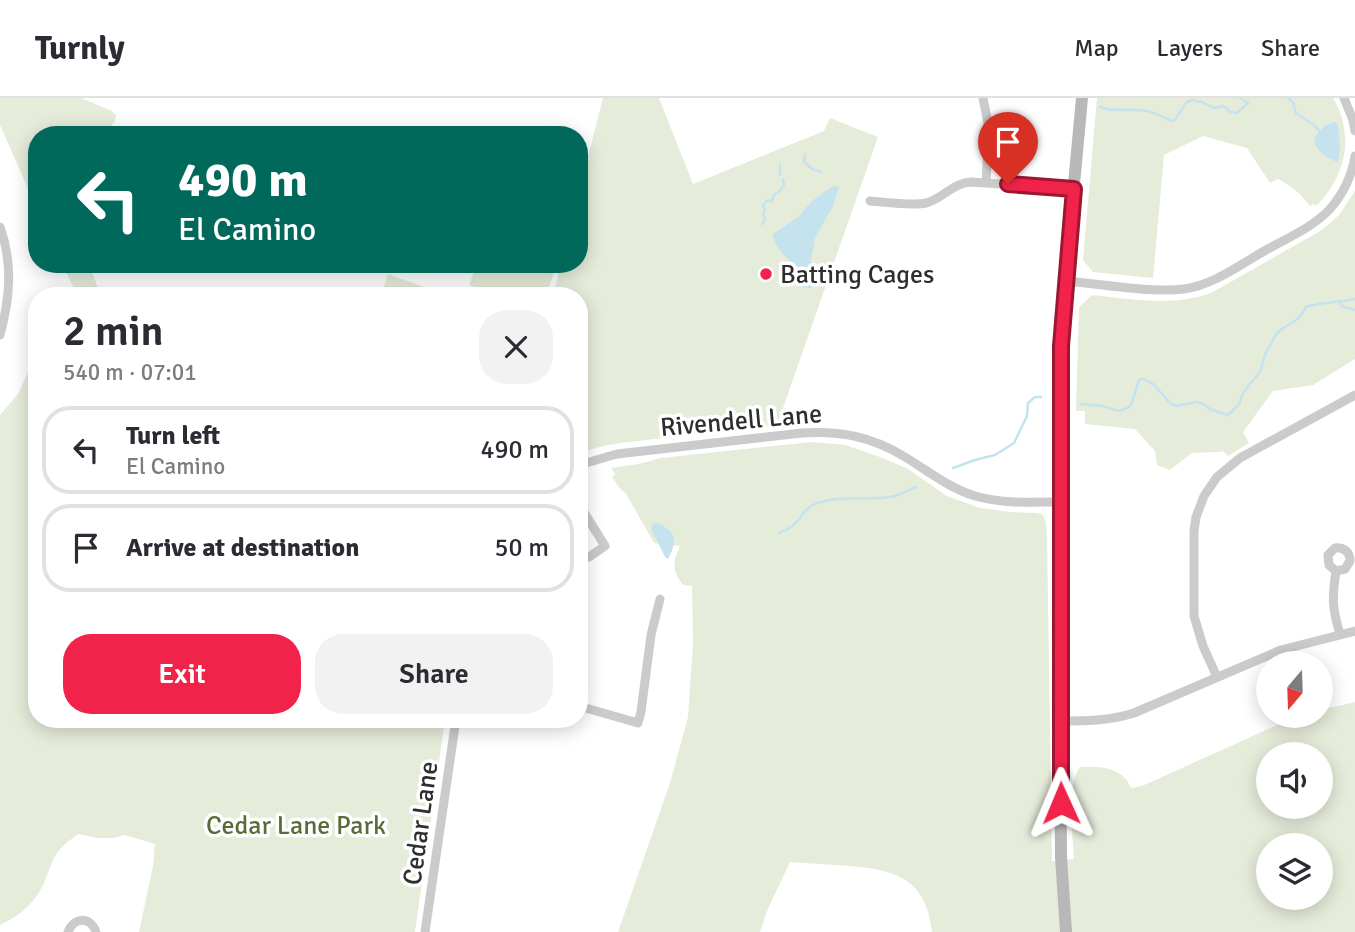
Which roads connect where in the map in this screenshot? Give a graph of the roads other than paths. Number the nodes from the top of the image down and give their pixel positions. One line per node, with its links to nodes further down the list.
1 (983, 98): 6 (street)
2 (1082, 98): 7 (main road)
3 (1344, 98): 4 (street)
4 (1355, 131)
5 (1355, 156): 10 (street)
6 (986, 183): 7 (street); 8 (street)
7 (1074, 189): 10 (main road)
8 (870, 201)
9 (0, 227): 11 (street)
10 (1065, 281): 14 (main road)
11 (0, 335)
12 (1355, 395): 21 (street)
13 (588, 462): 14 (street, Rivendell Lane)
14 (1061, 502): 23 (main road)
15 (588, 519): 16 (street)
16 (588, 557)
17 (1336, 571): 20 (street)
18 (660, 599): 22 (street)
19 (1355, 631): 20 (street)
20 (1340, 634): 21 (street)
21 (1217, 677): 23 (street)
22 (588, 709)
23 (1060, 721): 28 (main road)
24 (455, 728): 27 (street, Cedar Lane)
25 (68, 932): 26 (street)
26 (96, 932)
27 (425, 932)
28 (1066, 932)

